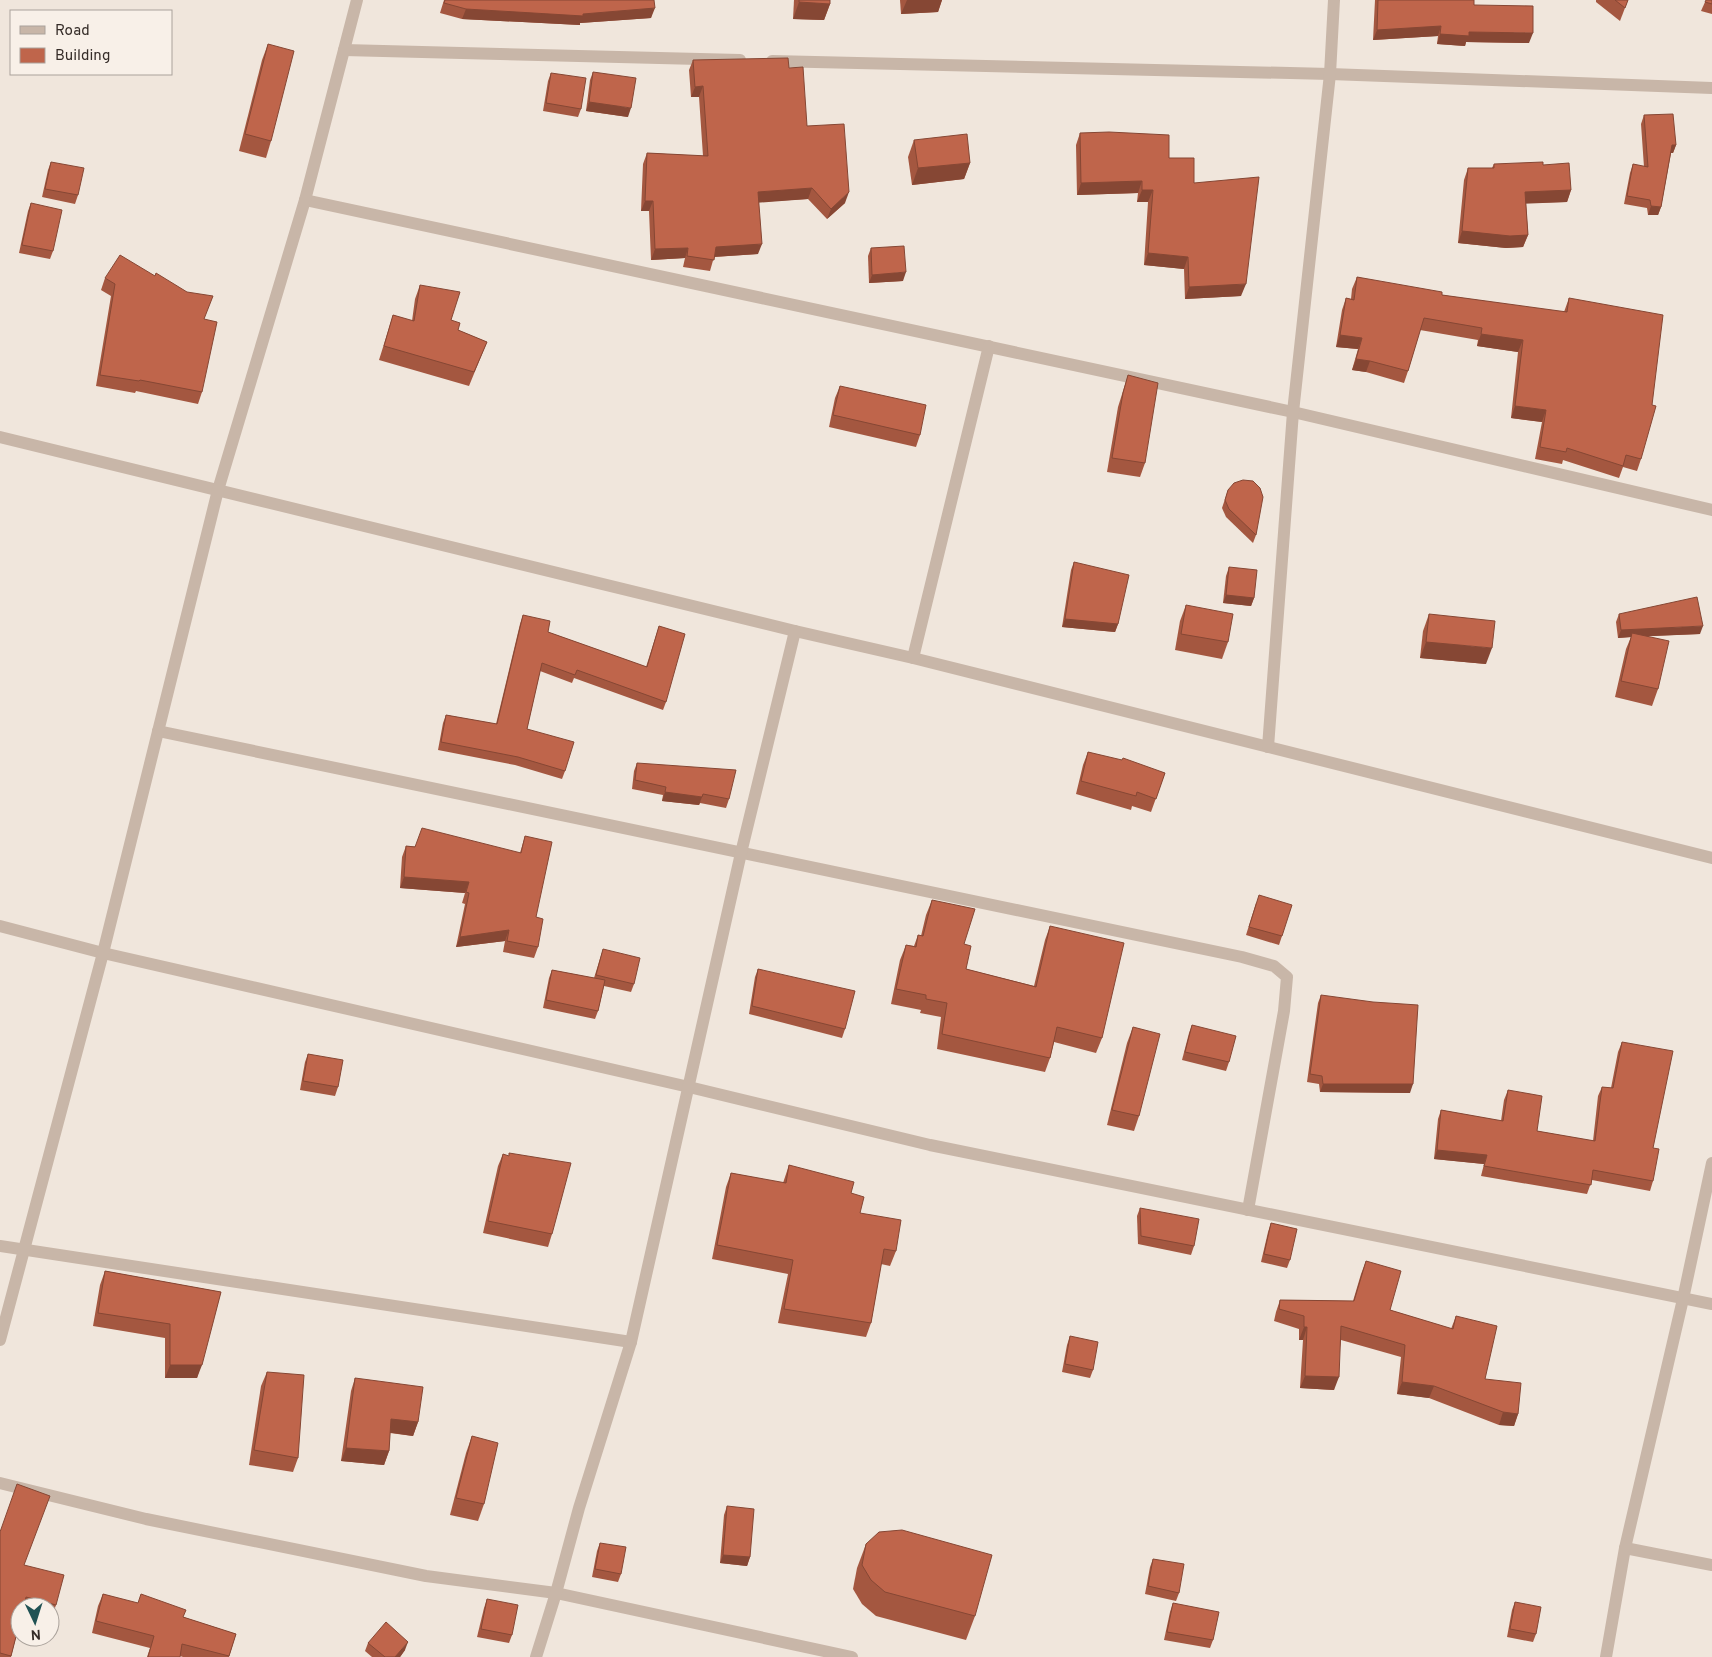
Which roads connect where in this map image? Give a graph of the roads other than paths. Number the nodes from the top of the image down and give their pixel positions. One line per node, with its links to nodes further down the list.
1 (357, 0): 3 (street)
2 (1334, 0): 4 (street)
3 (344, 50): 4 (street); 6 (street)
4 (1330, 74): 5 (street); 8 (street)
5 (1712, 88)
6 (305, 200): 7 (street); 10 (street)
7 (989, 346): 8 (street); 13 (street)
8 (1293, 412): 11 (street); 15 (street)
9 (0, 437): 10 (street)
10 (218, 490): 12 (street); 14 (street)
11 (1712, 510)
12 (795, 631): 13 (street); 16 (street)
13 (913, 658): 15 (street)
14 (158, 731): 16 (street); 19 (street)
15 (1268, 747): 17 (street)
16 (741, 853): 20 (street); 22 (street)
17 (1712, 858)
18 (0, 926): 19 (street)
19 (104, 953): 20 (street); 24 (street)
20 (689, 1087): 22 (street); 28 (street)
21 (1712, 1163): 25 (street)
22 (1248, 1210): 25 (street)
23 (0, 1246): 24 (street)
24 (24, 1250): 27 (street); 28 (street)
25 (1683, 1299): 26 (street); 30 (street)
26 (1712, 1304)
27 (0, 1340)
28 (631, 1342): 32 (street)
29 (0, 1483): 32 (street)
30 (1625, 1548): 31 (street); 35 (street)
31 (1712, 1565)
32 (556, 1594): 33 (street); 34 (street)
33 (536, 1657)
34 (852, 1657)
35 (1606, 1657)

